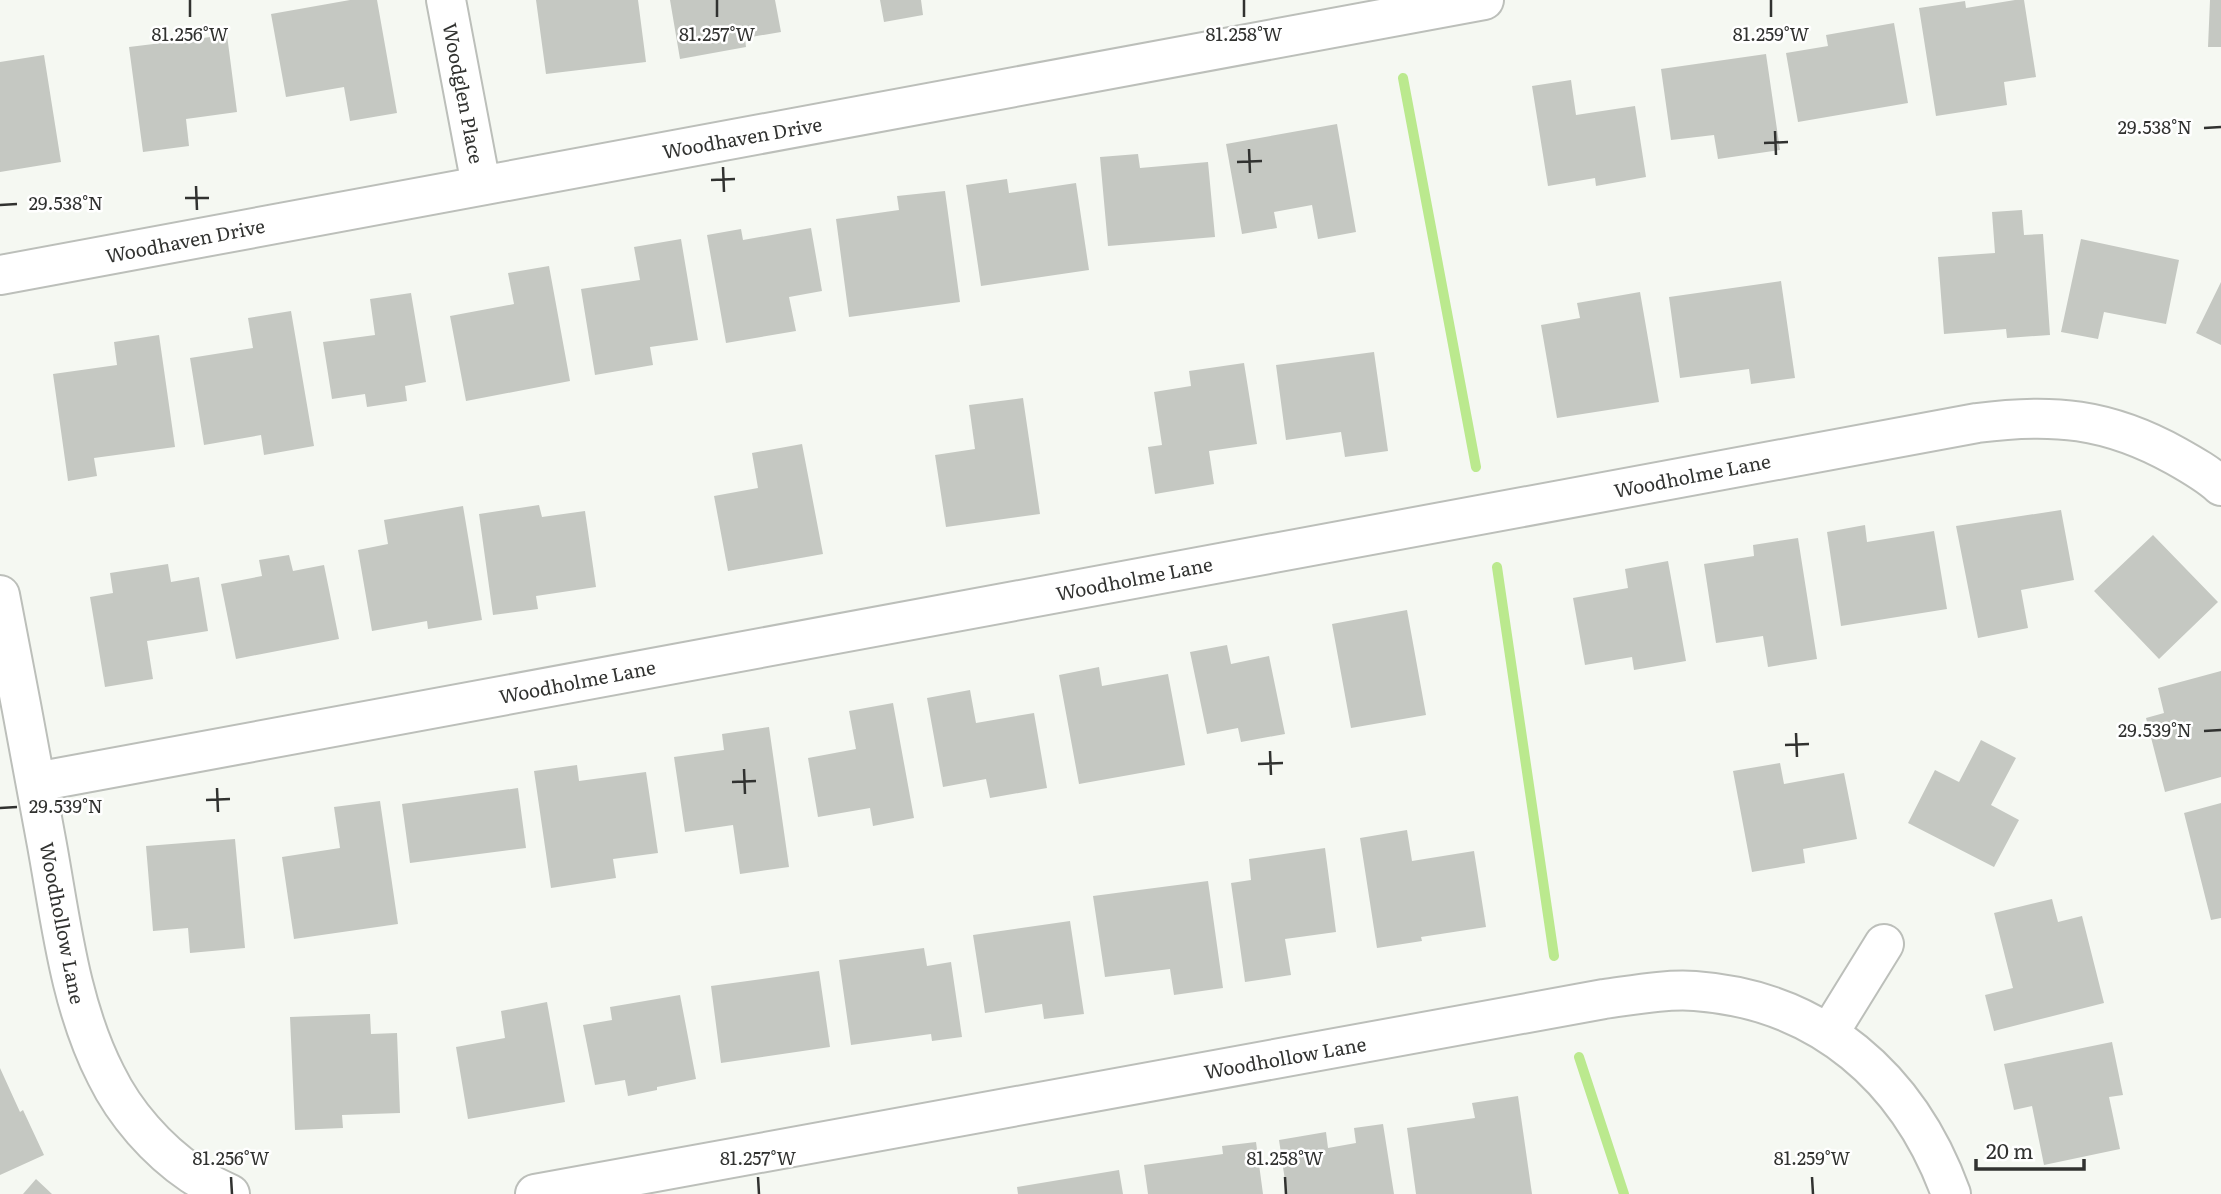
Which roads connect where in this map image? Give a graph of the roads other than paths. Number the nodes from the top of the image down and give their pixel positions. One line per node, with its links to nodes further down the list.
1 (446, 0): 3 (street, Woodglen Place)
2 (1485, 0): 3 (street, Woodhaven Drive)
3 (481, 185): 4 (street, Woodhaven Drive)
4 (0, 275)
5 (2221, 486): 7 (street, Woodholme Lane)
6 (0, 595): 7 (street, Woodhollow Lane)
7 (36, 782): 10 (street, Woodhollow Lane)
8 (1884, 944): 9 (street)
9 (1829, 1033): 11 (street, Woodhollow Lane); 12 (street, Woodhollow Lane)
10 (230, 1194)
11 (535, 1194)
12 (1951, 1194)

